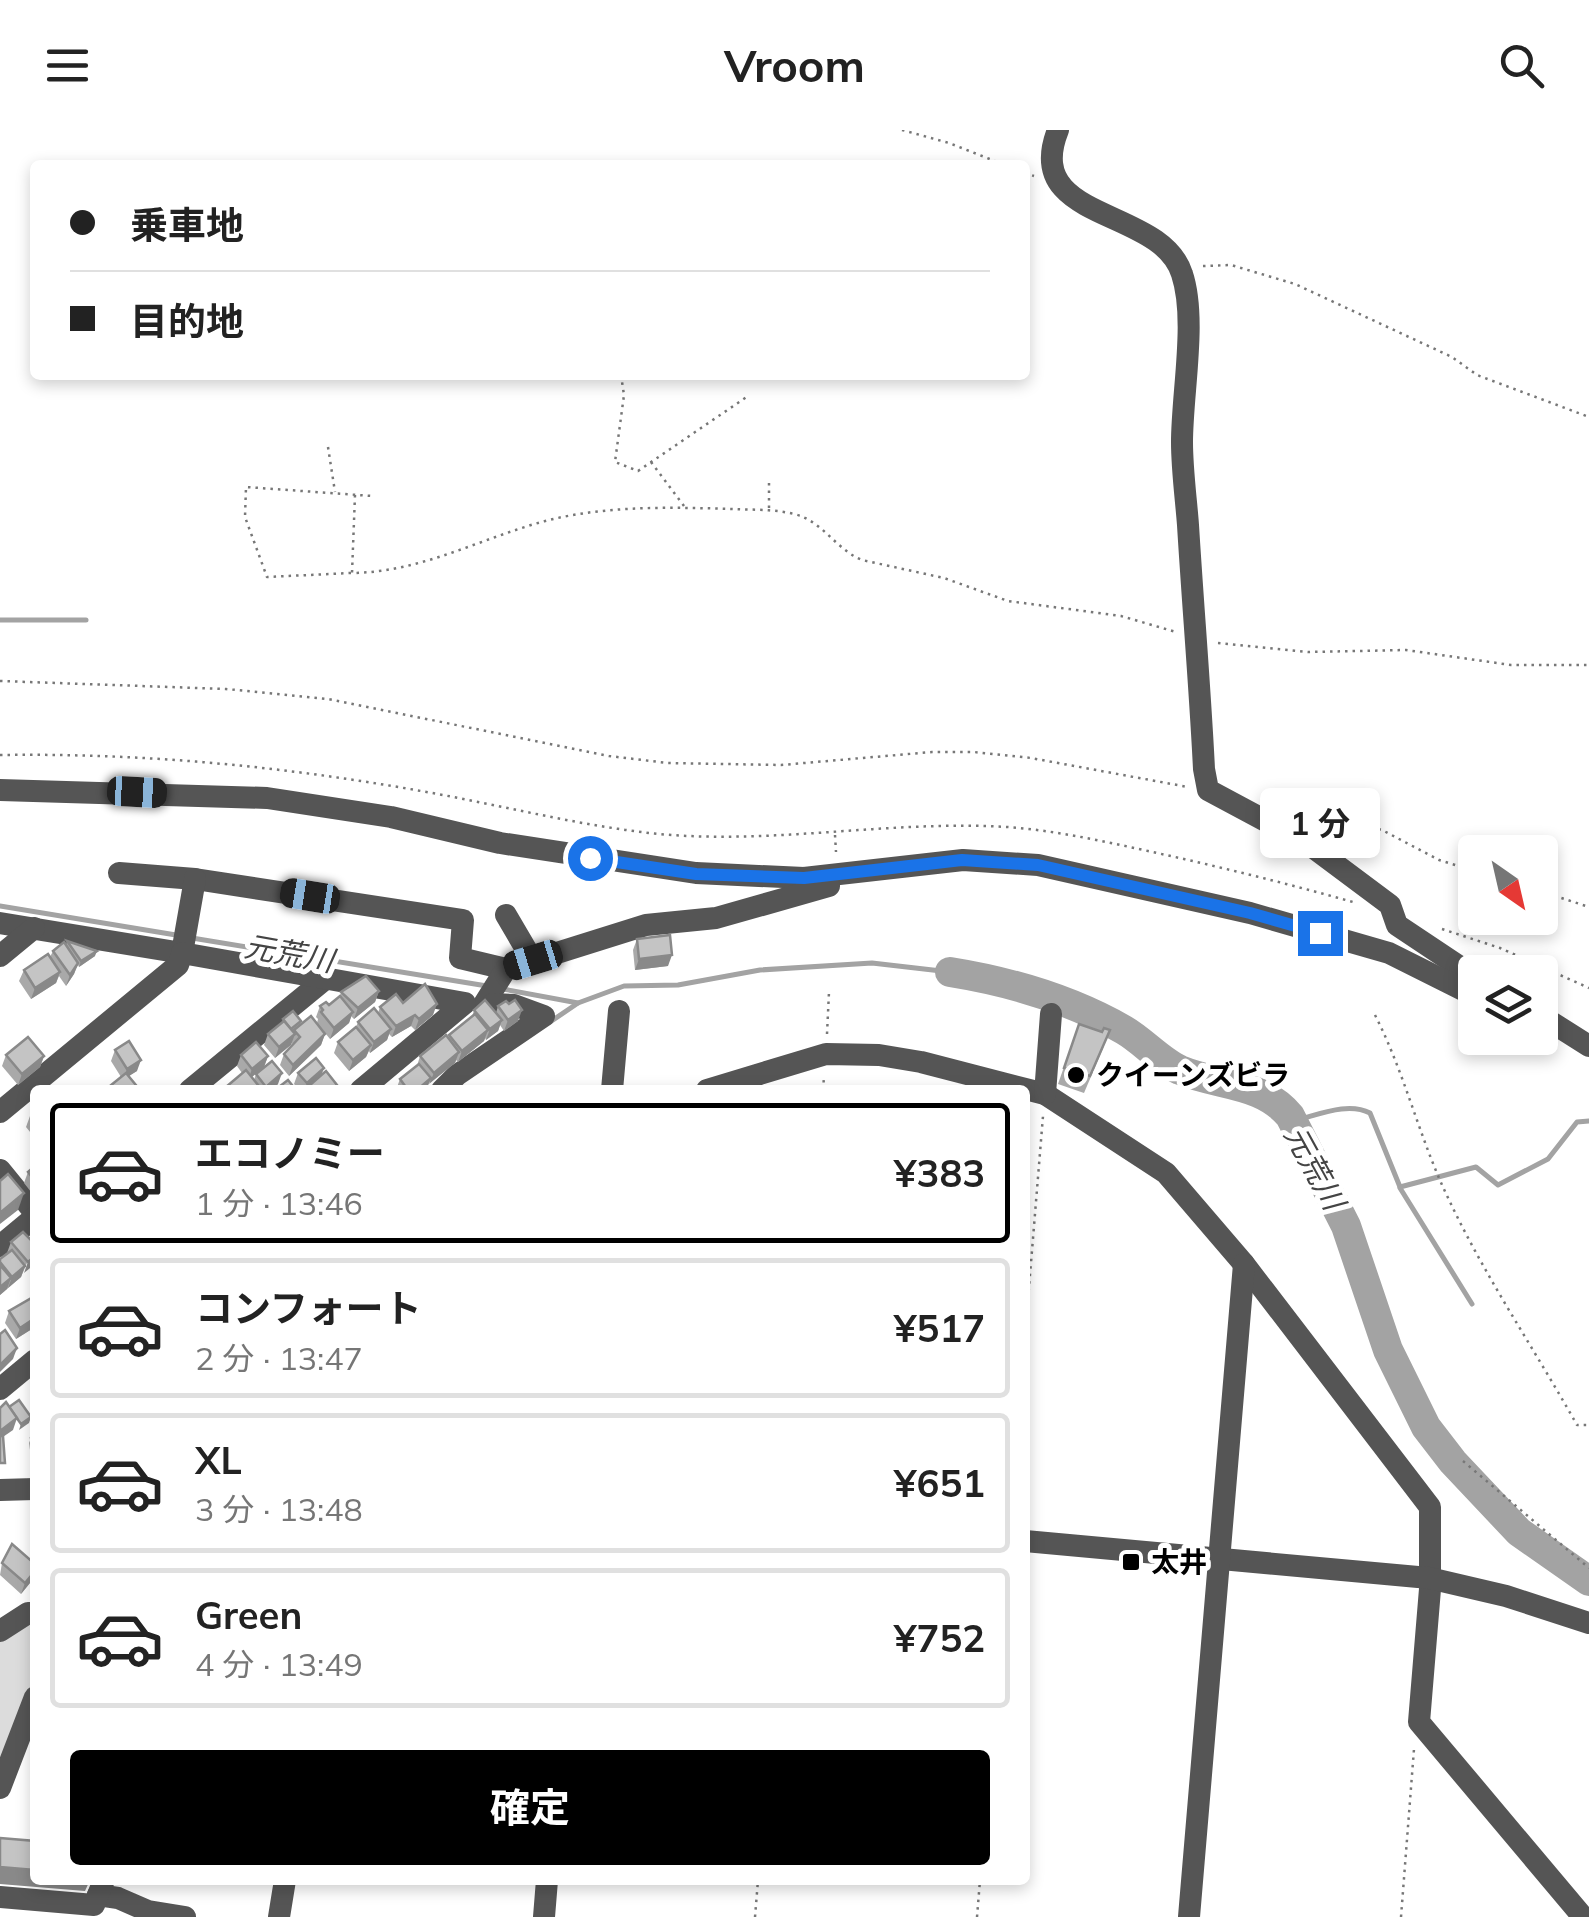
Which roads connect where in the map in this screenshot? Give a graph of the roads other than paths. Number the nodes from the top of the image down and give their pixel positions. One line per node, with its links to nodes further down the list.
1 (1058, 130): 12 (street)
2 (0, 790): 3 (street)
3 (850, 872): 11 (street); 15 (street)
4 (119, 874): 5 (street)
5 (195, 879): 9 (street); 13 (street)
6 (506, 915): 11 (street)
7 (0, 922): 8 (street)
8 (34, 928): 9 (street); 10 (street)
9 (184, 941): 14 (street); 22 (street)
10 (0, 956)
11 (533, 960): 13 (street)
12 (1458, 966)
13 (504, 971): 16 (street)
14 (324, 980): 16 (street); 23 (street)
15 (1458, 988)
16 (478, 1000): 24 (street); 25 (street)
17 (618, 1011): 26 (street)
18 (1051, 1014): 31 (street)
19 (1558, 1028): 21 (street)
20 (1558, 1034): 21 (street)
21 (1589, 1048)
22 (33, 1085)
23 (196, 1085)
24 (368, 1085)
25 (447, 1085)
26 (612, 1085)
27 (724, 1085): 28 (street)
28 (1010, 1085)
29 (30, 1087): 32 (street)
30 (1030, 1090): 31 (street)
31 (1045, 1094): 37 (street)
32 (0, 1112)
33 (0, 1170): 34 (street)
34 (30, 1209)
35 (30, 1219): 36 (street)
36 (0, 1246)
37 (1244, 1264): 43 (street); 44 (street)
38 (30, 1364): 39 (street)
39 (0, 1389)
40 (30, 1489): 41 (street)
41 (0, 1490)
42 (1030, 1541): 43 (street)
43 (1219, 1558): 44 (street); 57 (street)
44 (1430, 1578): 46 (street); 58 (street)
45 (30, 1612): 47 (street)
46 (1589, 1624)
47 (0, 1631)
48 (30, 1709): 49 (street)
49 (1, 1783)
50 (283, 1885): 55 (street)
51 (547, 1885): 56 (street)
52 (107, 1891): 53 (street); 54 (street)
53 (0, 1897)
54 (185, 1917)
55 (279, 1917)
56 (544, 1917)
57 (1189, 1917)
58 (1583, 1917)

